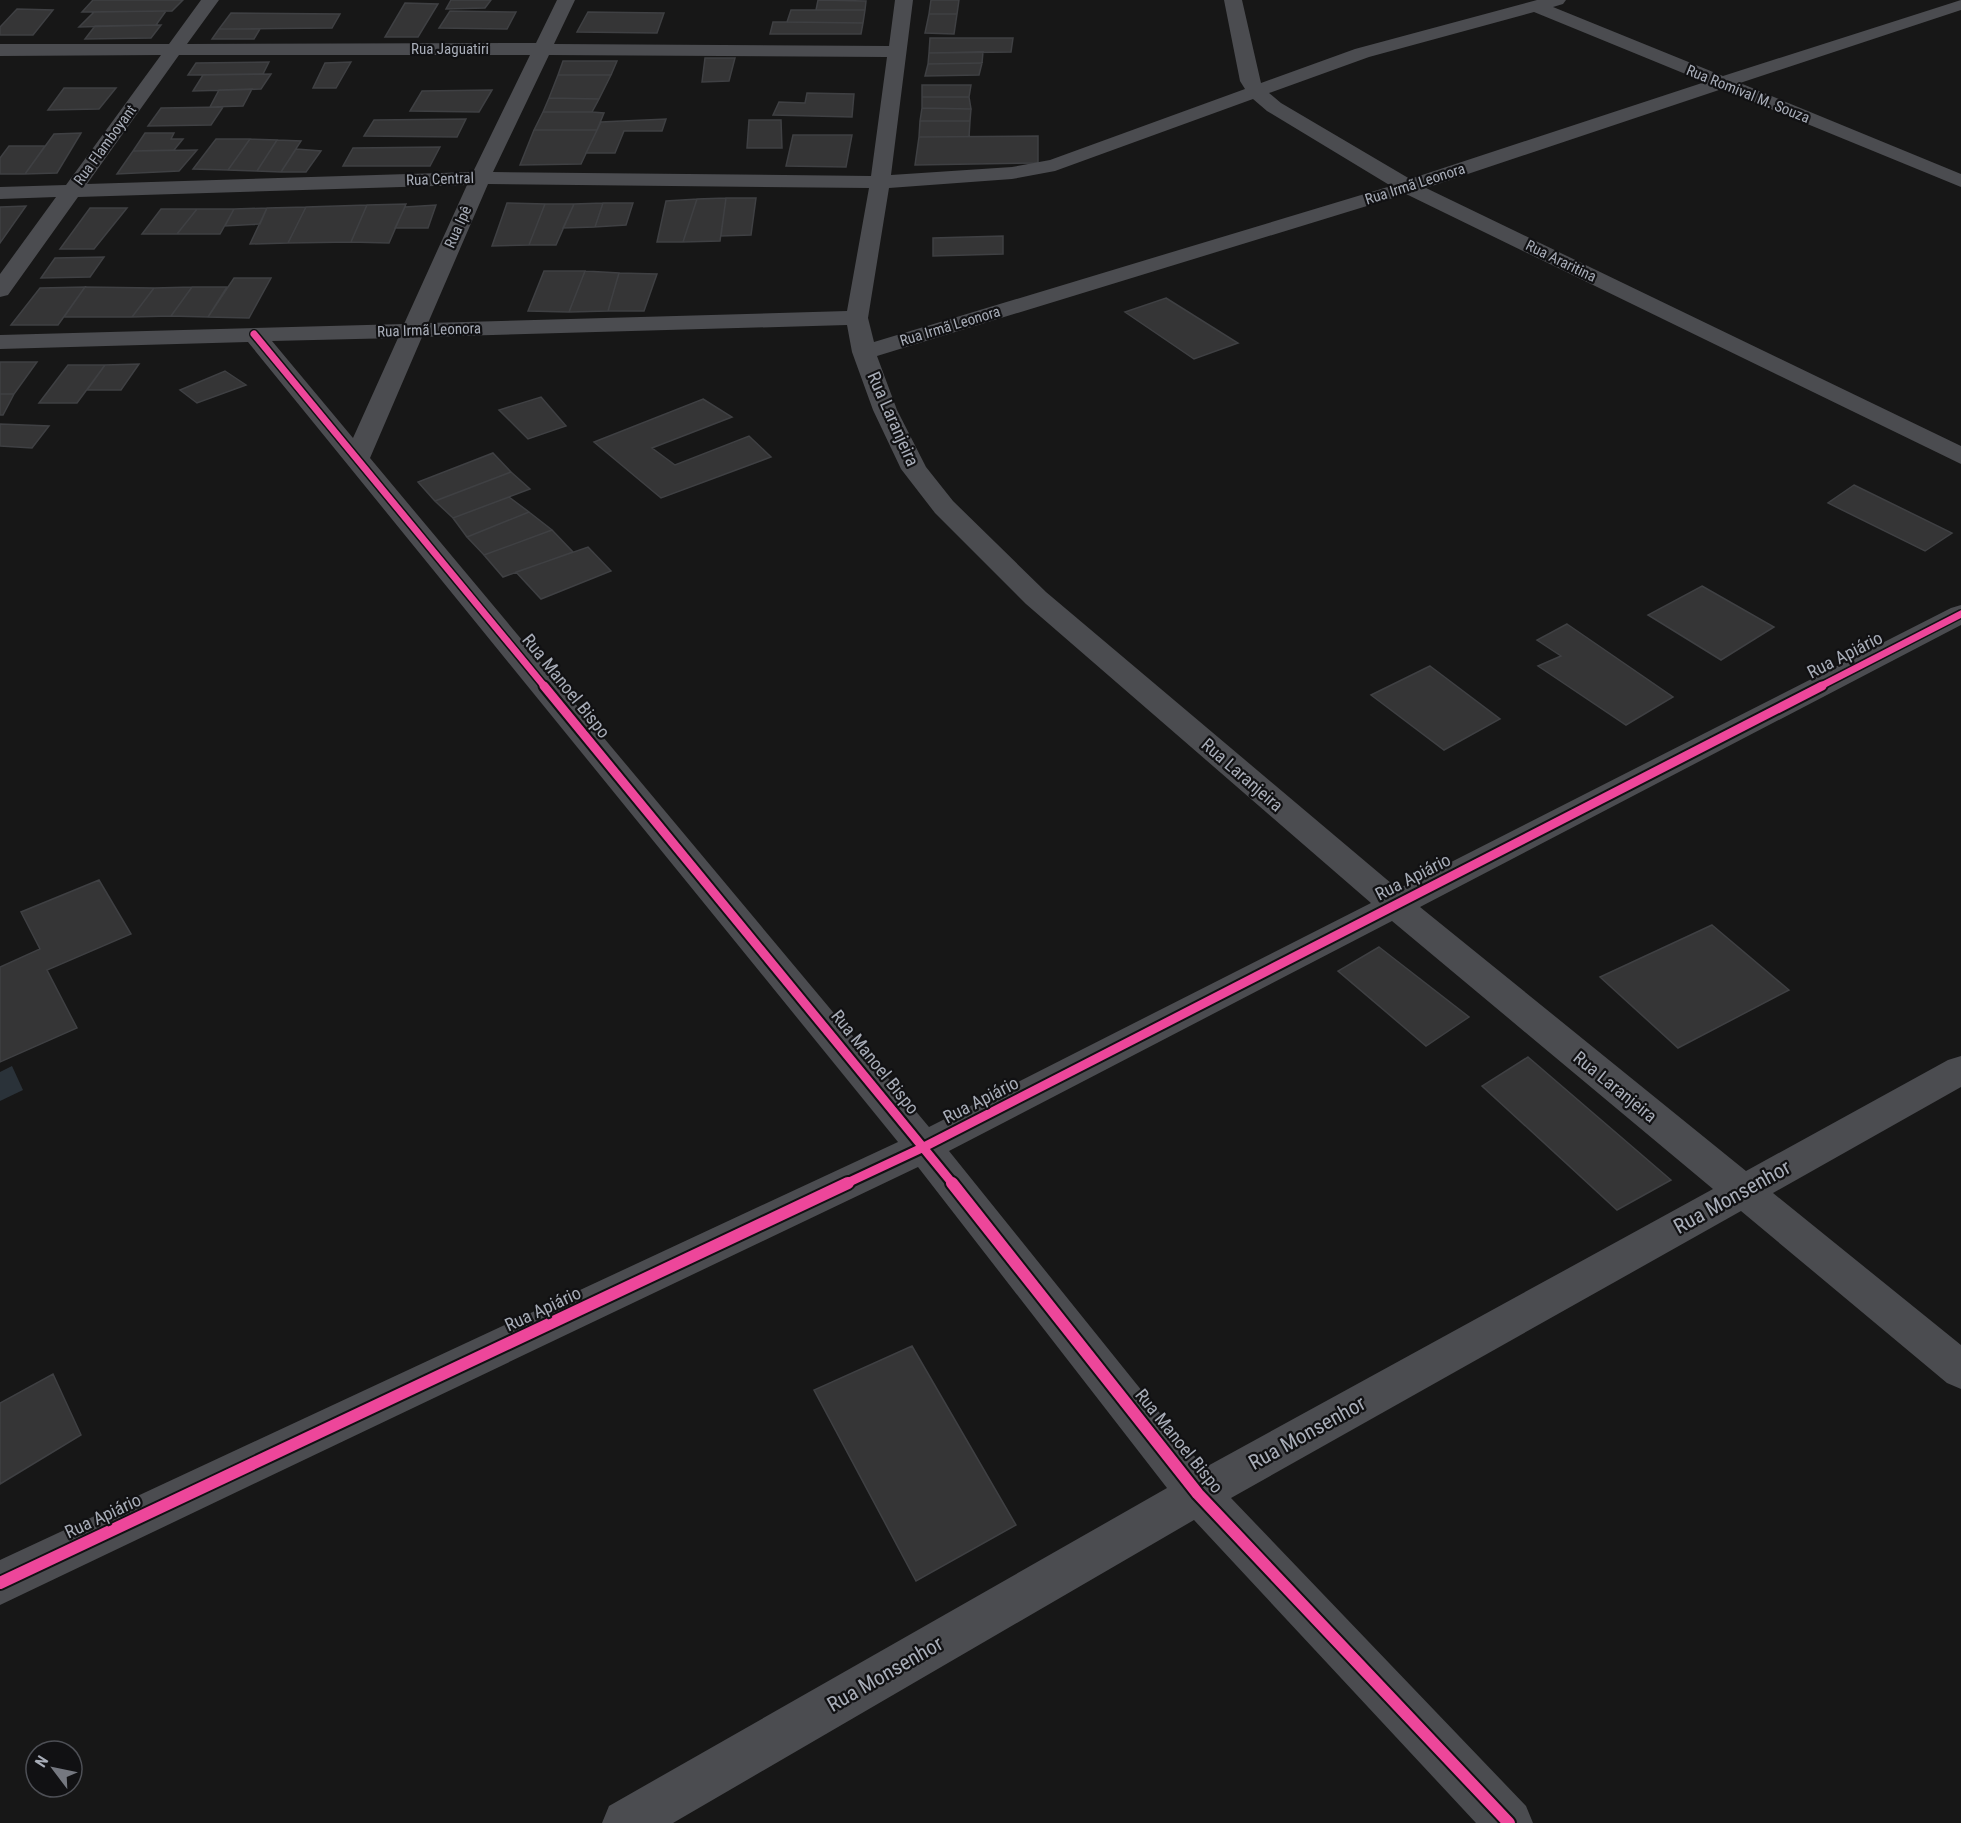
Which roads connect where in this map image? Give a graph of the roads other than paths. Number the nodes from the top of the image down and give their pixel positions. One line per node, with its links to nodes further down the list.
1 (210, 0): 10 (street, Rua Flamboyant)
2 (567, 0): 8 (street, Rua Ipê)
3 (904, 0): 11 (street, Rua Laranjeira)
4 (1233, 0): 13 (street)
5 (1557, 0): 7 (street, Rua Central)
6 (1961, 3): 12 (street, Rua Irmã Leonora)
7 (1536, 6): 12 (street, Rua Romival M. Souza); 13 (street, Rua Central)
8 (545, 49): 10 (street, Rua Jaguatiri); 11 (street, Rua Jaguatiri); 14 (street, Rua Ipê)
9 (0, 50): 10 (street, Rua Jaguatiri)
10 (174, 50): 18 (street, Rua Flamboyant)
11 (899, 52): 16 (street, Rua Laranjeira)
12 (1722, 84): 15 (street, Rua Romival M. Souza); 17 (street, Rua Irmã Leonora)
13 (1256, 92): 16 (street, Rua Central); 17 (street, Rua Araritina)
14 (480, 178): 16 (street, Rua Central); 18 (street, Rua Central); 22 (street, Rua Ipê)
15 (1961, 180)
16 (880, 182): 21 (street, Rua Laranjeira)
17 (1407, 187): 25 (street, Rua Irmã Leonora); 26 (street, Rua Araritina)
18 (72, 192): 19 (street, Rua Central); 20 (street, Rua Flamboyant)
19 (0, 193)
20 (0, 290)
21 (857, 318): 22 (street, Rua Irmã Leonora); 25 (street, Rua Laranjeira)
22 (411, 330): 23 (street, Rua Irmã Leonora); 27 (street, Rua Ipê)
23 (254, 334): 24 (street, Rua Irmã Leonora); 27 (street, Rua Manoel Bispo)
24 (0, 342)
25 (864, 352): 29 (street, Rua Laranjeira)
26 (1961, 456)
27 (357, 459): 31 (street, Rua Manoel Bispo)
28 (1961, 614): 29 (street, Rua Apiário)
29 (1395, 905): 31 (street, Rua Apiário); 32 (street, Rua Laranjeira)
30 (1961, 1070): 32 (street, Rua Monsenhor)
31 (924, 1147): 34 (street, Rua Manoel Bispo); 35 (street, Rua Apiário)
32 (1742, 1191): 33 (street, Rua Laranjeira); 34 (street, Rua Monsenhor)
33 (1961, 1370)
34 (1198, 1494): 36 (street, Rua Monsenhor); 37 (street, Rua Manoel Bispo)
35 (0, 1582)
36 (626, 1823)
37 (1509, 1823)

